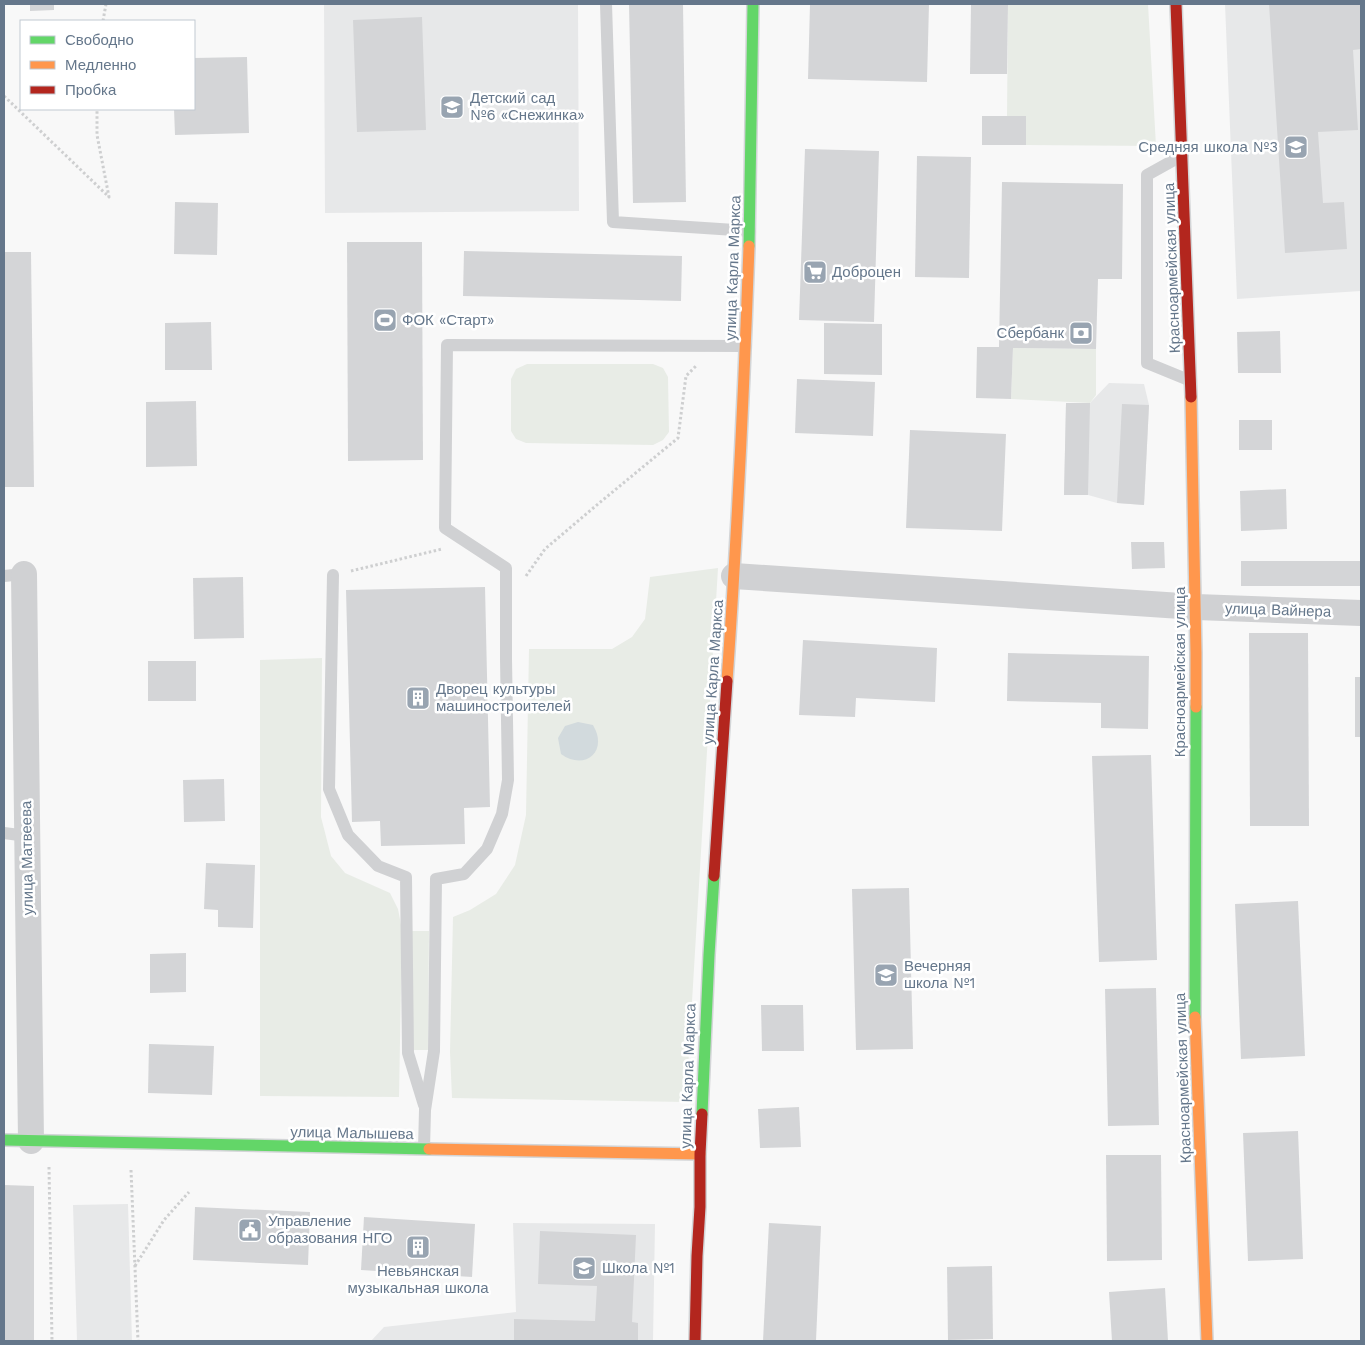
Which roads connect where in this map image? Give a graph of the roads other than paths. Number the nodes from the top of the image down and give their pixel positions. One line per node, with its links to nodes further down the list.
1 (606, 4): 5 (lane)
2 (753, 4): 5 (main road, улица Карла Маркса)
3 (1176, 4): 4 (main road, Красноармейская улица)
4 (1183, 155): 7 (main road, Красноармейская улица); 7 (lane)
5 (750, 231): 6 (main road, улица Карла Маркса)
6 (746, 346): 10 (main road, улица Карла Маркса); 14 (lane)
7 (1191, 381): 11 (main road, Красноармейская улица)
8 (14, 575): 13 (street, улица Матвеева)
9 (333, 575): 14 (lane)
10 (734, 576): 11 (street, улица Вайнера); 18 (main road, улица Карла Маркса)
11 (1196, 607): 12 (street, улица Вайнера); 20 (main road, Красноармейская улица)
12 (1361, 613)
13 (15, 835): 16 (street, улица Матвеева)
14 (425, 1110): 17 (lane)
15 (4, 1140): 16 (main road, улица Малышева)
16 (40, 1141): 17 (main road, улица Малышева)
17 (424, 1149): 18 (main road, улица Малышева)
18 (700, 1154): 19 (main road, улица Карла Маркса)
19 (695, 1341)
20 (1207, 1341)

